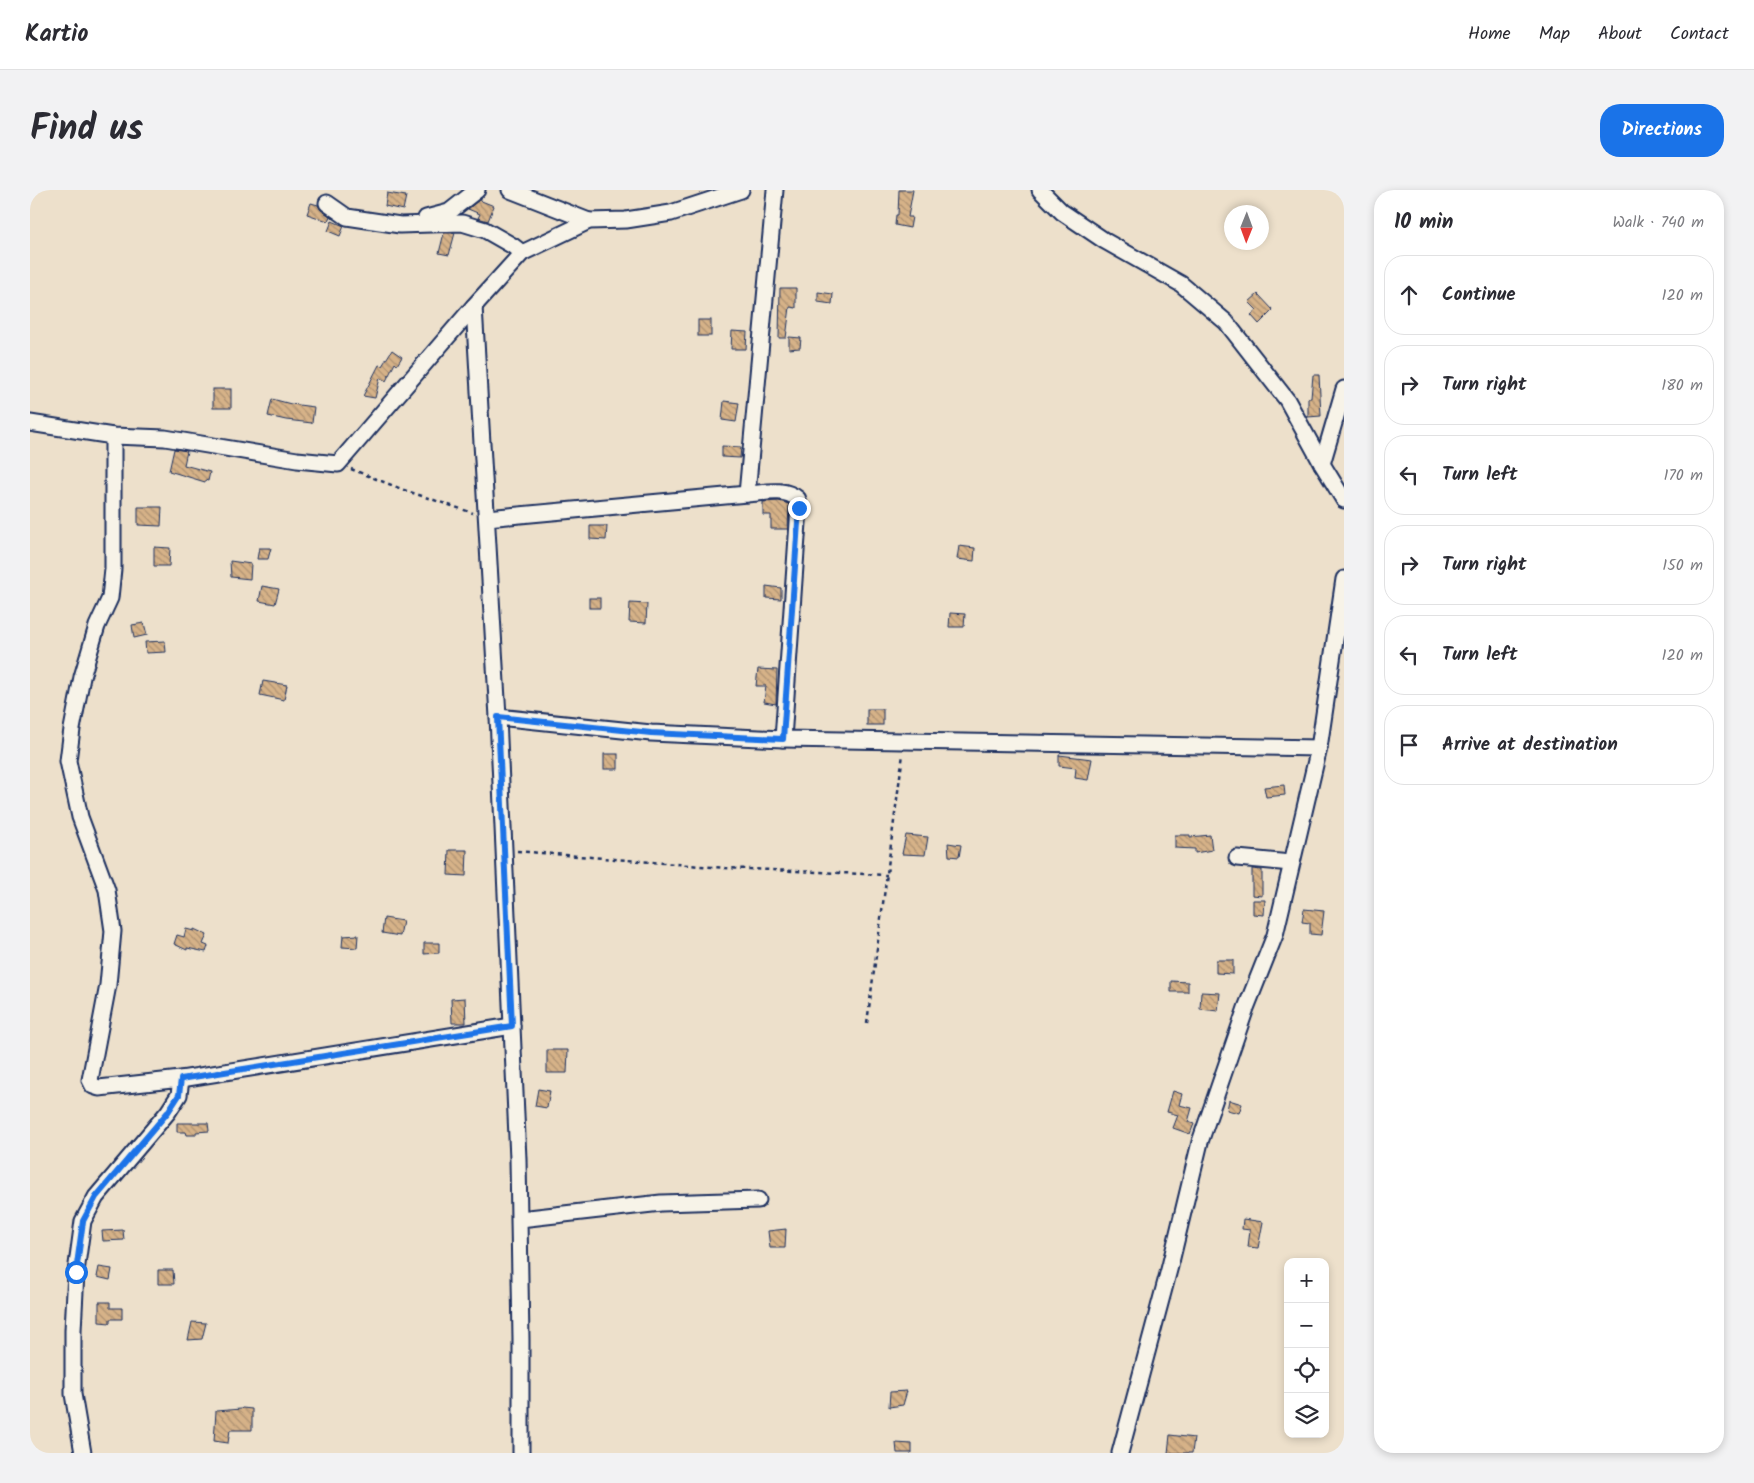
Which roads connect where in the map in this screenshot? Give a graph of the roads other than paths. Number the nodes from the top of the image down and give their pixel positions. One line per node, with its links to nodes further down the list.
1 (477, 190): 10 (street)
2 (510, 190): 9 (street)
3 (741, 190): 9 (street)
4 (775, 190): 17 (street)
5 (1040, 190): 16 (street)
6 (327, 203): 7 (street)
7 (347, 217): 8 (street); 10 (street)
8 (332, 221)
9 (589, 221): 11 (street)
10 (400, 225): 11 (street)
11 (522, 253): 12 (street)
12 (474, 306): 15 (street); 19 (street)
13 (1344, 389): 16 (street)
14 (30, 423): 15 (street)
15 (113, 436): 27 (street)
16 (1322, 464): 18 (street)
17 (747, 494): 19 (street); 22 (street)
18 (1344, 500)
19 (488, 518): 21 (street)
20 (1344, 579): 23 (street)
21 (498, 717): 22 (street); 26 (street)
22 (783, 739): 23 (street)
23 (1319, 748): 25 (street)
24 (1237, 858): 25 (street)
25 (1291, 863): 32 (street)
26 (512, 1026): 27 (street); 29 (street)
27 (181, 1079): 30 (street)
28 (758, 1200): 29 (street)
29 (520, 1219): 31 (street)
30 (83, 1453)
31 (522, 1453)
32 (1120, 1453)

